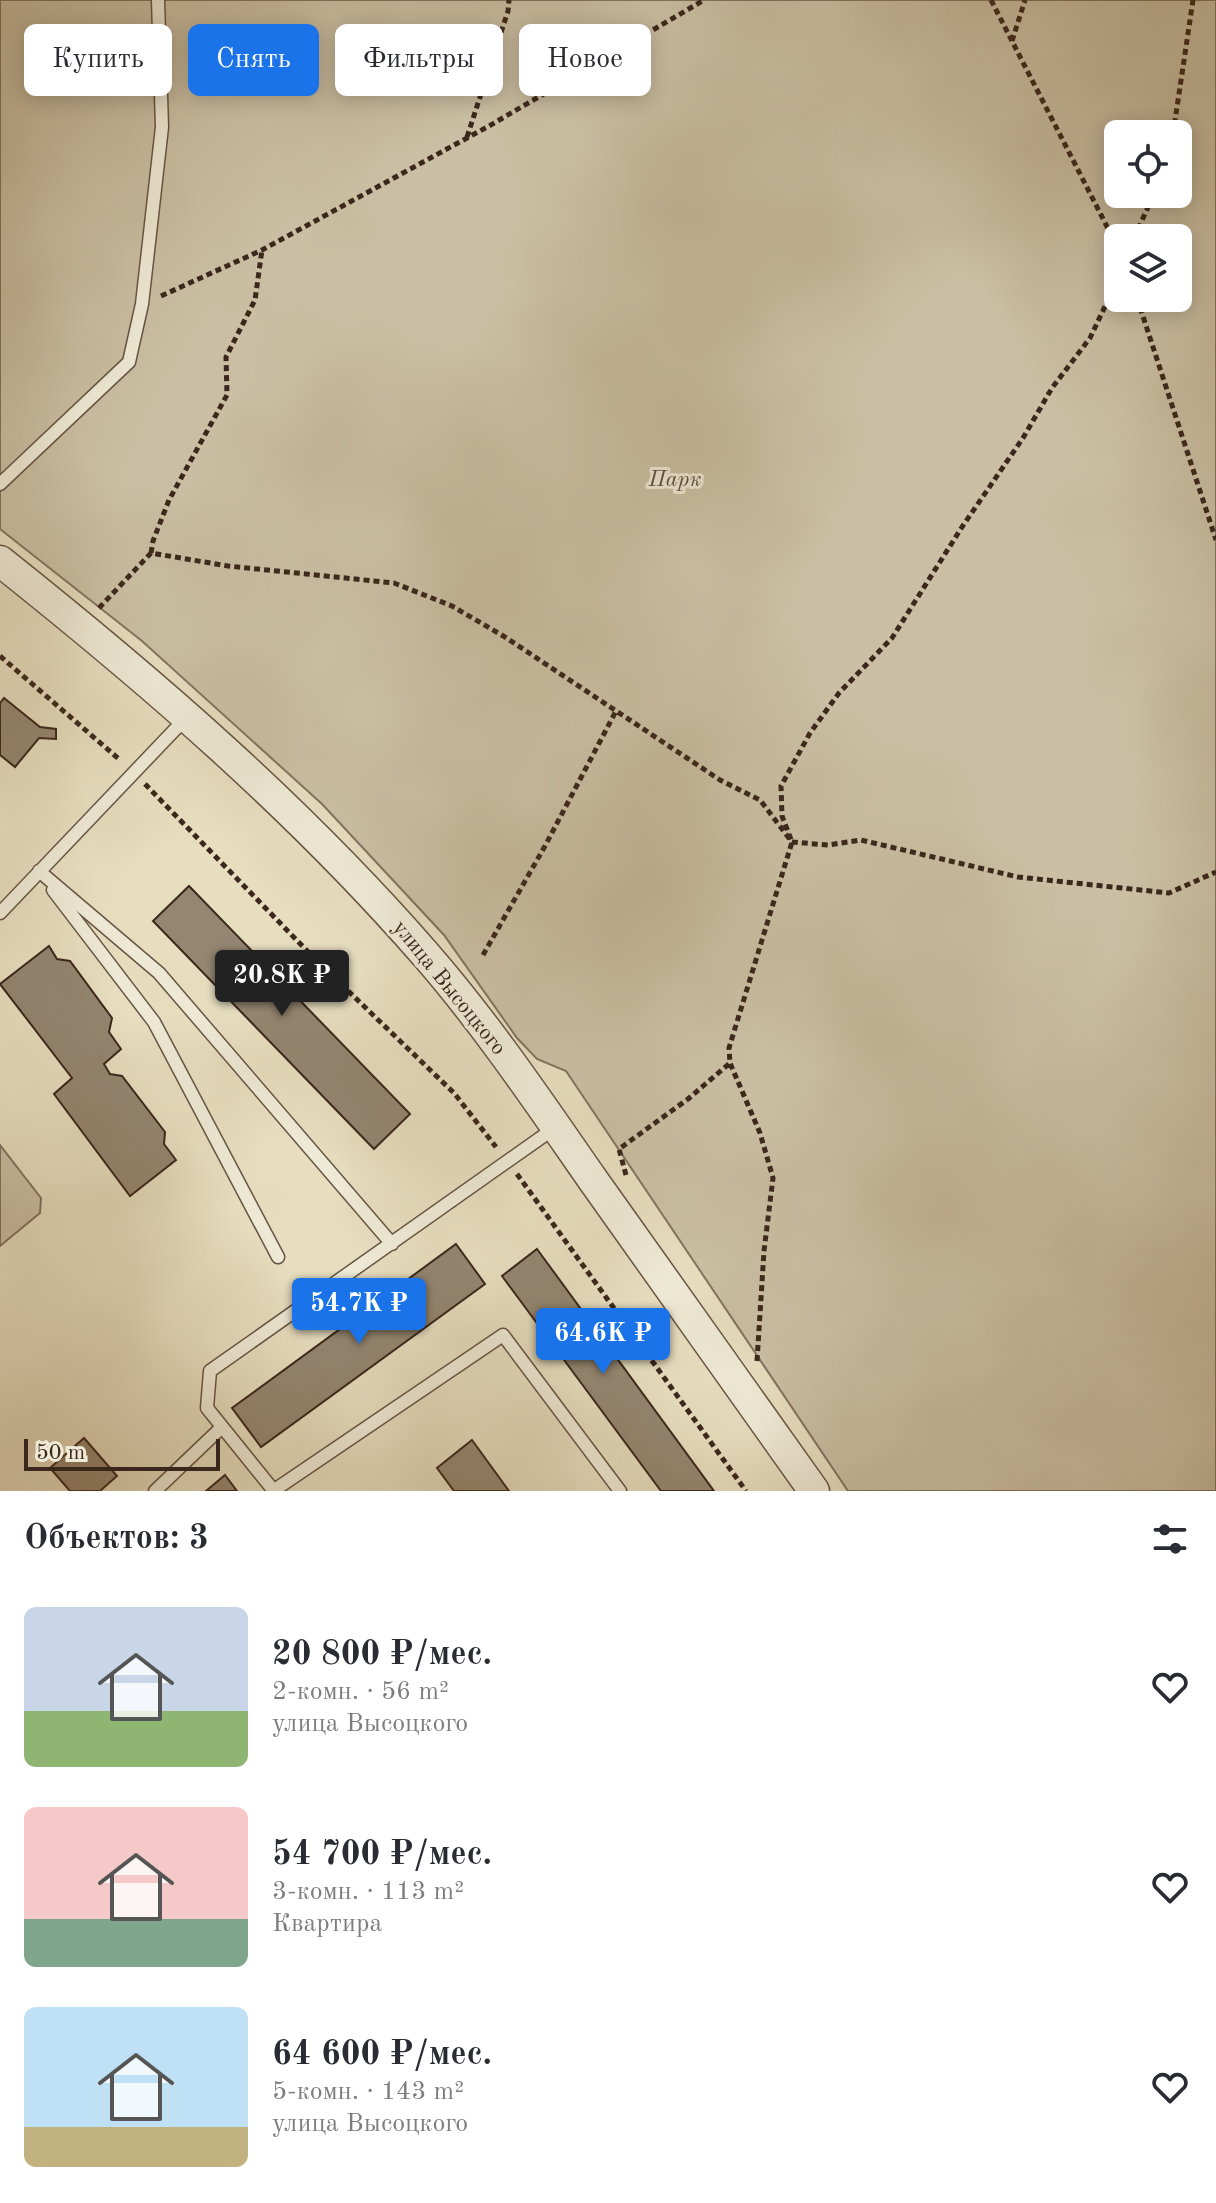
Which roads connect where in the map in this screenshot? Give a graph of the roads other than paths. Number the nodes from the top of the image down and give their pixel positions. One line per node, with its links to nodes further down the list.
1 (158, 0): 2 (lane)
2 (0, 484)
3 (0, 561): 4 (street, улица Высоцкого)
4 (188, 716): 5 (lane); 7 (street, улица Высоцкого)
5 (39, 871): 6 (lane); 8 (lane); 9 (lane)
6 (0, 913)
7 (556, 1127): 8 (lane); 14 (street, улица Высоцкого)
8 (392, 1244): 10 (lane)
9 (278, 1257)
10 (222, 1427): 11 (lane); 12 (lane)
11 (155, 1491)
12 (274, 1491): 13 (lane)
13 (620, 1491)
14 (814, 1491)

